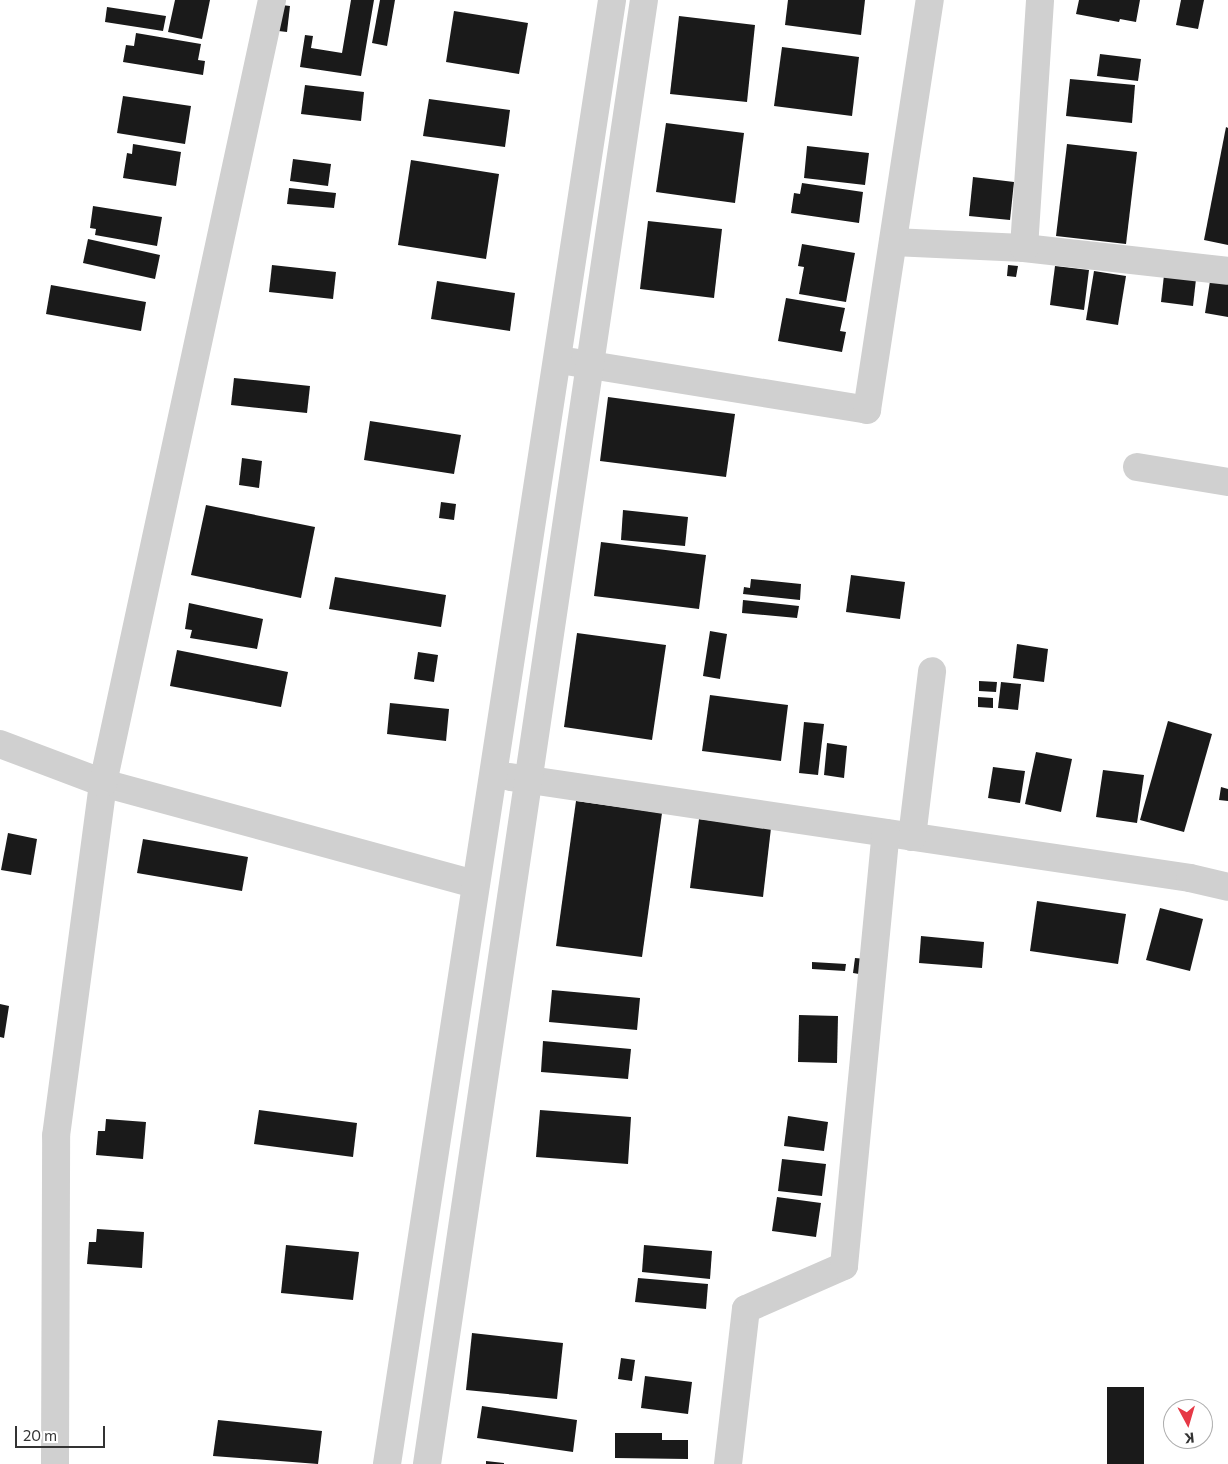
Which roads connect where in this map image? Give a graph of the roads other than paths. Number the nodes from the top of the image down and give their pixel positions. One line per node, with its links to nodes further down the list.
1 (272, 0): 17 (street)
2 (612, 0): 9 (street)
3 (644, 0): 10 (street)
4 (930, 0): 6 (street)
5 (1040, 0): 7 (street)
6 (893, 242): 7 (street); 10 (street)
7 (1024, 248): 8 (street)
8 (1228, 271)
9 (557, 359): 10 (street); 15 (street)
10 (590, 365): 16 (street)
11 (1137, 467): 12 (street)
12 (1228, 482)
13 (932, 671): 18 (street)
14 (0, 744): 17 (street)
15 (493, 774): 16 (street); 19 (street)
16 (528, 780): 18 (street); 23 (street)
17 (103, 783): 19 (street); 21 (street)
18 (899, 835): 20 (street); 24 (street)
19 (476, 884): 22 (street)
20 (1228, 887)
21 (55, 1464)
22 (387, 1464)
23 (427, 1464)
24 (728, 1464)

